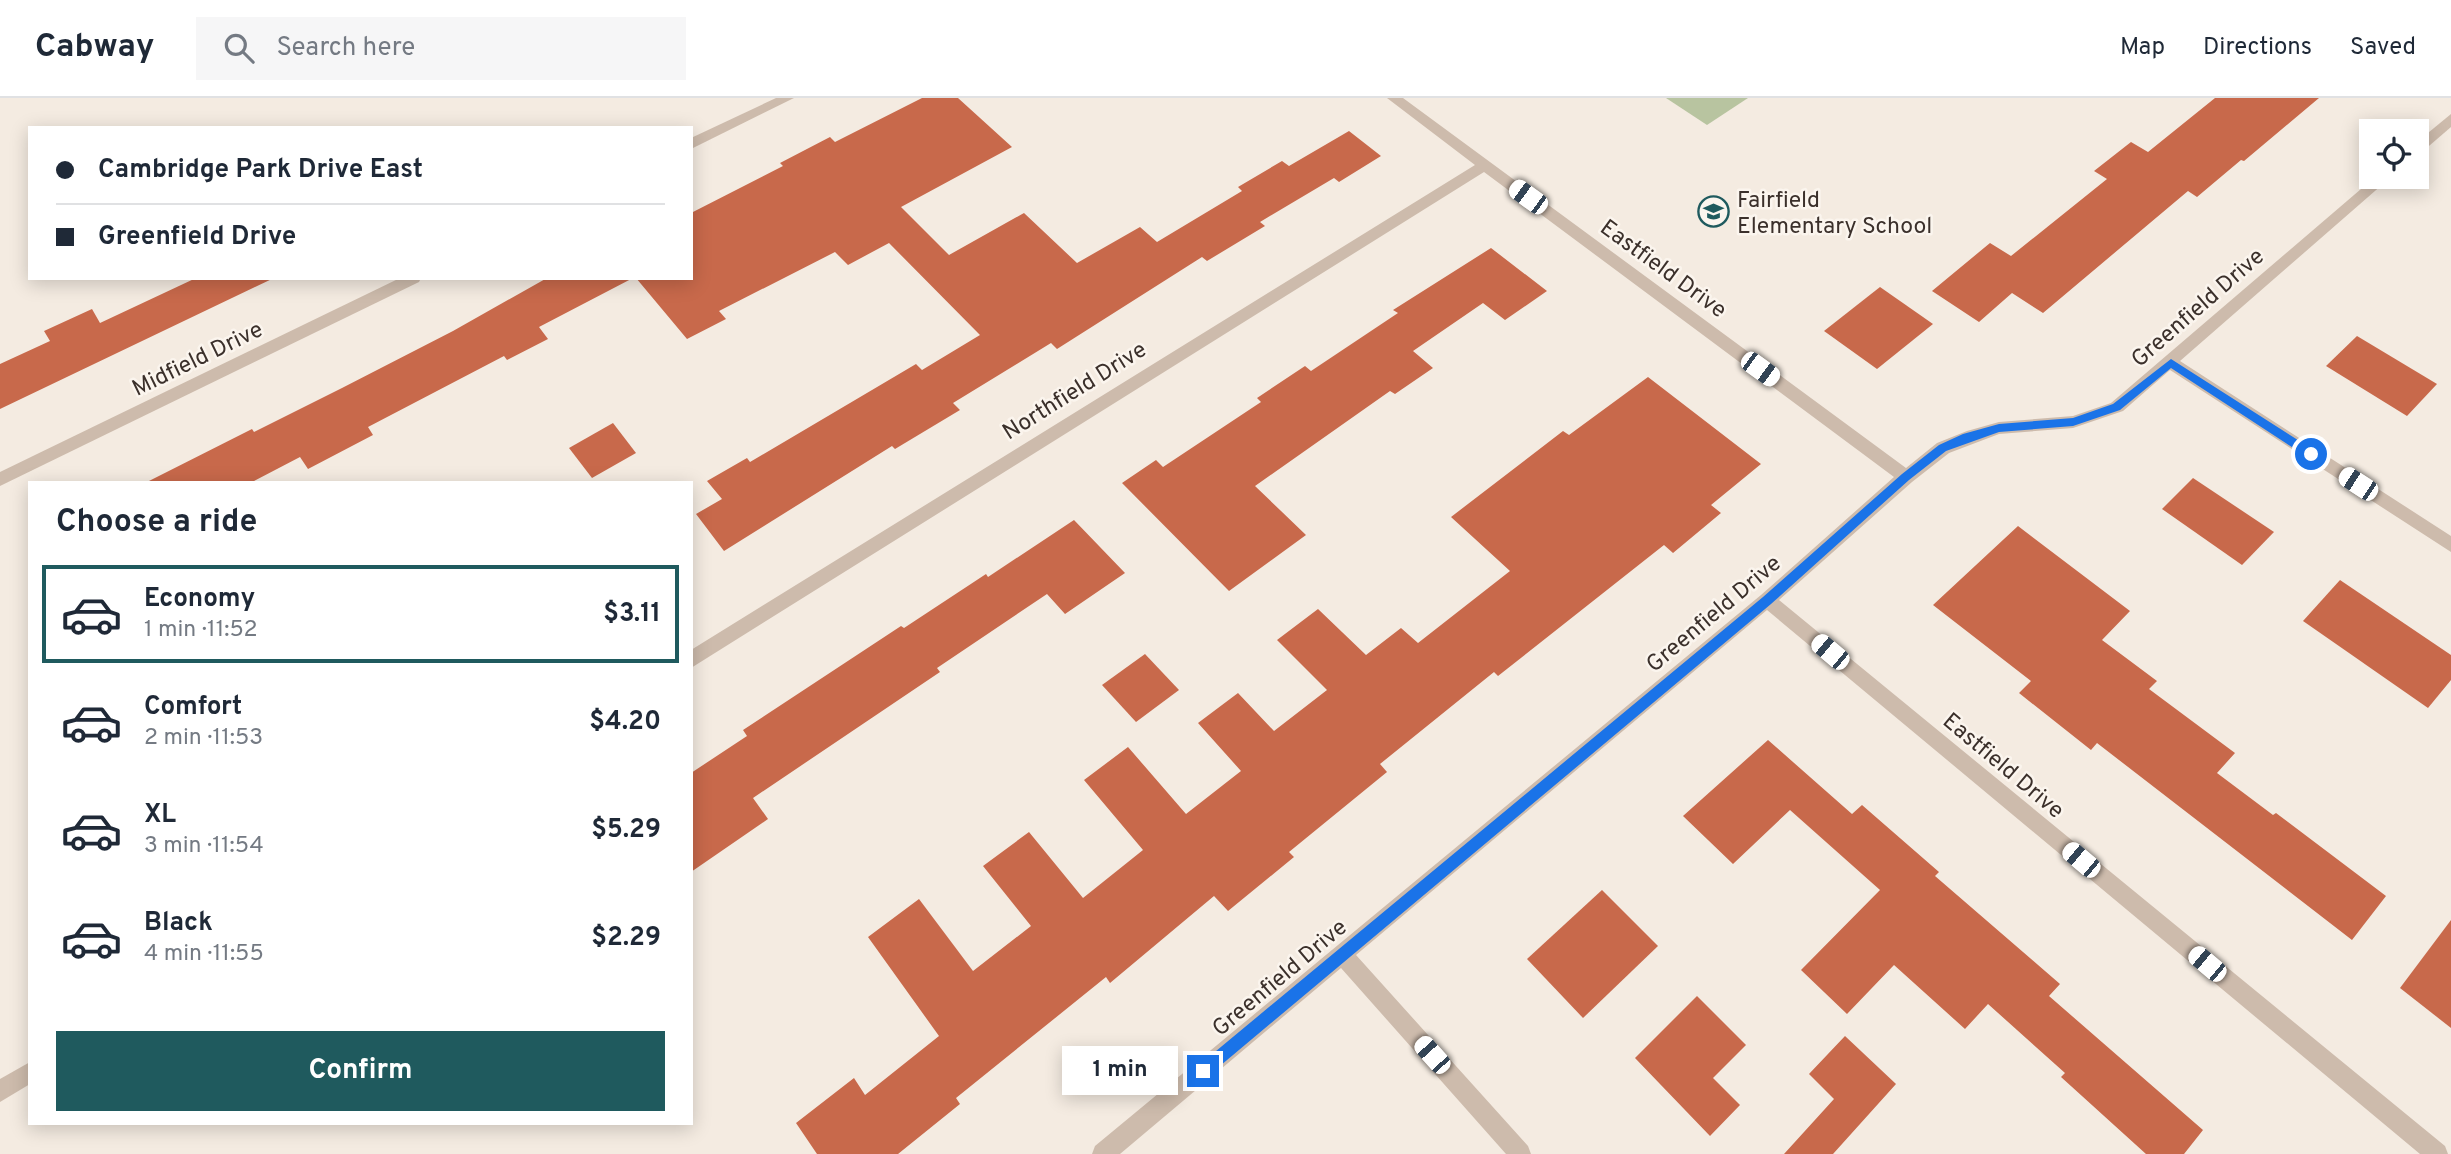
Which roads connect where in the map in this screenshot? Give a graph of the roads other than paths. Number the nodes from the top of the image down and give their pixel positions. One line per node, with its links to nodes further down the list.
1 (787, 98): 5 (street)
2 (1394, 98): 6 (street, Eastfield Drive)
3 (2451, 119): 4 (street)
4 (2429, 138)
5 (693, 143)
6 (1485, 166): 10 (street, Eastfield Drive); 14 (street, Northfield Drive)
7 (2371, 189): 9 (street, Greenfield Drive)
8 (410, 280): 11 (street, Midfield Drive)
9 (2171, 363): 10 (street, Greenfield Drive); 12 (street)
10 (1906, 477): 13 (street, Greenfield Drive)
11 (0, 479)
12 (2451, 545)
13 (1767, 600): 15 (street, Greenfield Drive); 20 (street, Eastfield Drive)
14 (693, 659)
15 (1343, 955): 18 (street, Greenfield Drive); 19 (street)
16 (28, 1073): 17 (street)
17 (0, 1091)
18 (1103, 1154)
19 (1520, 1154)
20 (2437, 1154)

